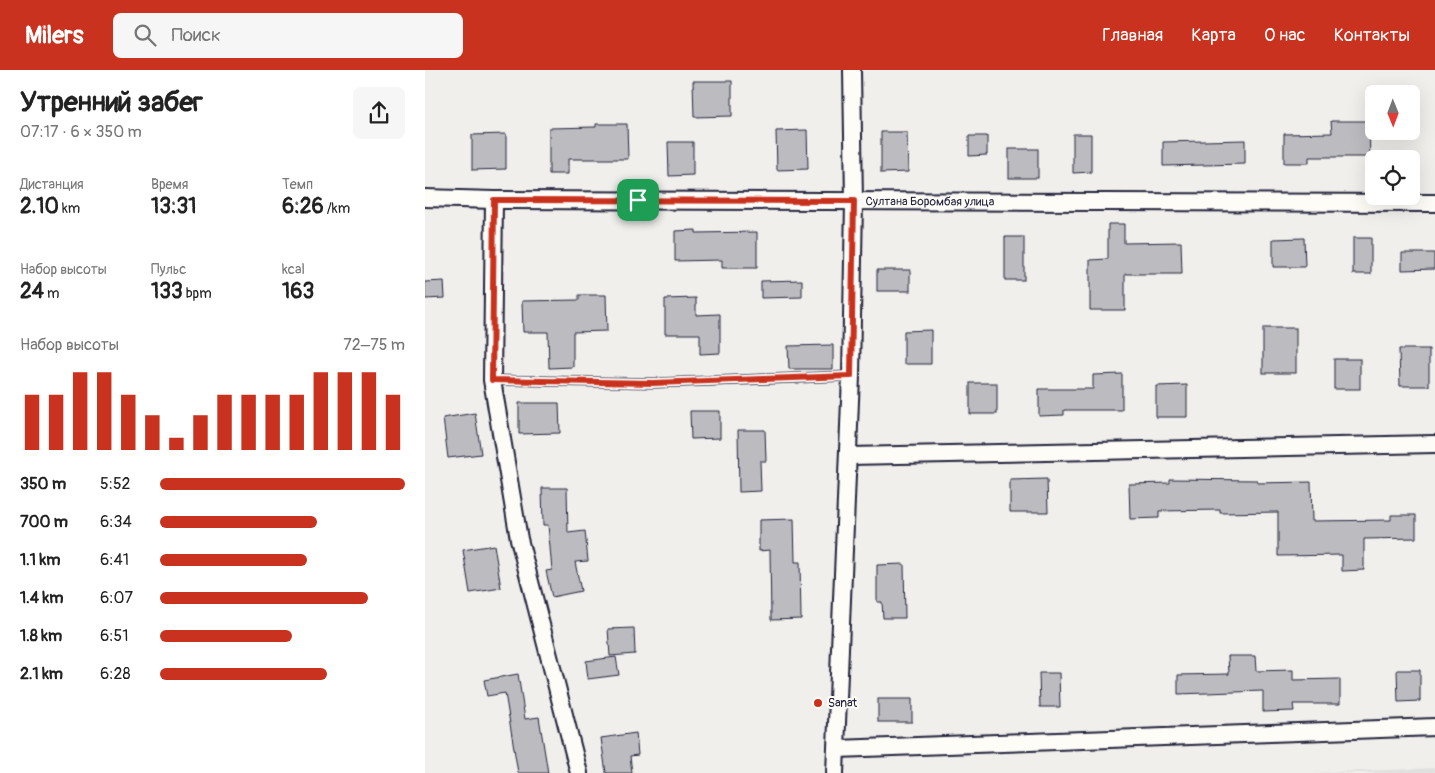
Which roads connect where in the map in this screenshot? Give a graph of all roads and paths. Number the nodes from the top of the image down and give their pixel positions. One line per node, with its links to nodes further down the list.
1 (852, 70): 4 (street)
2 (425, 198): 3 (street, Султана Боромбая улица)
3 (494, 200): 4 (street, Султана Боромбая улица); 7 (street)
4 (854, 201): 5 (street, Султана Боромбая улица); 6 (street)
5 (1435, 203)
6 (851, 376): 7 (lane); 9 (street)
7 (492, 380): 12 (street)
8 (1435, 444): 9 (street)
9 (849, 456): 11 (street)
10 (1435, 727): 11 (street)
11 (837, 750): 13 (street)
12 (579, 773)
13 (835, 773)

